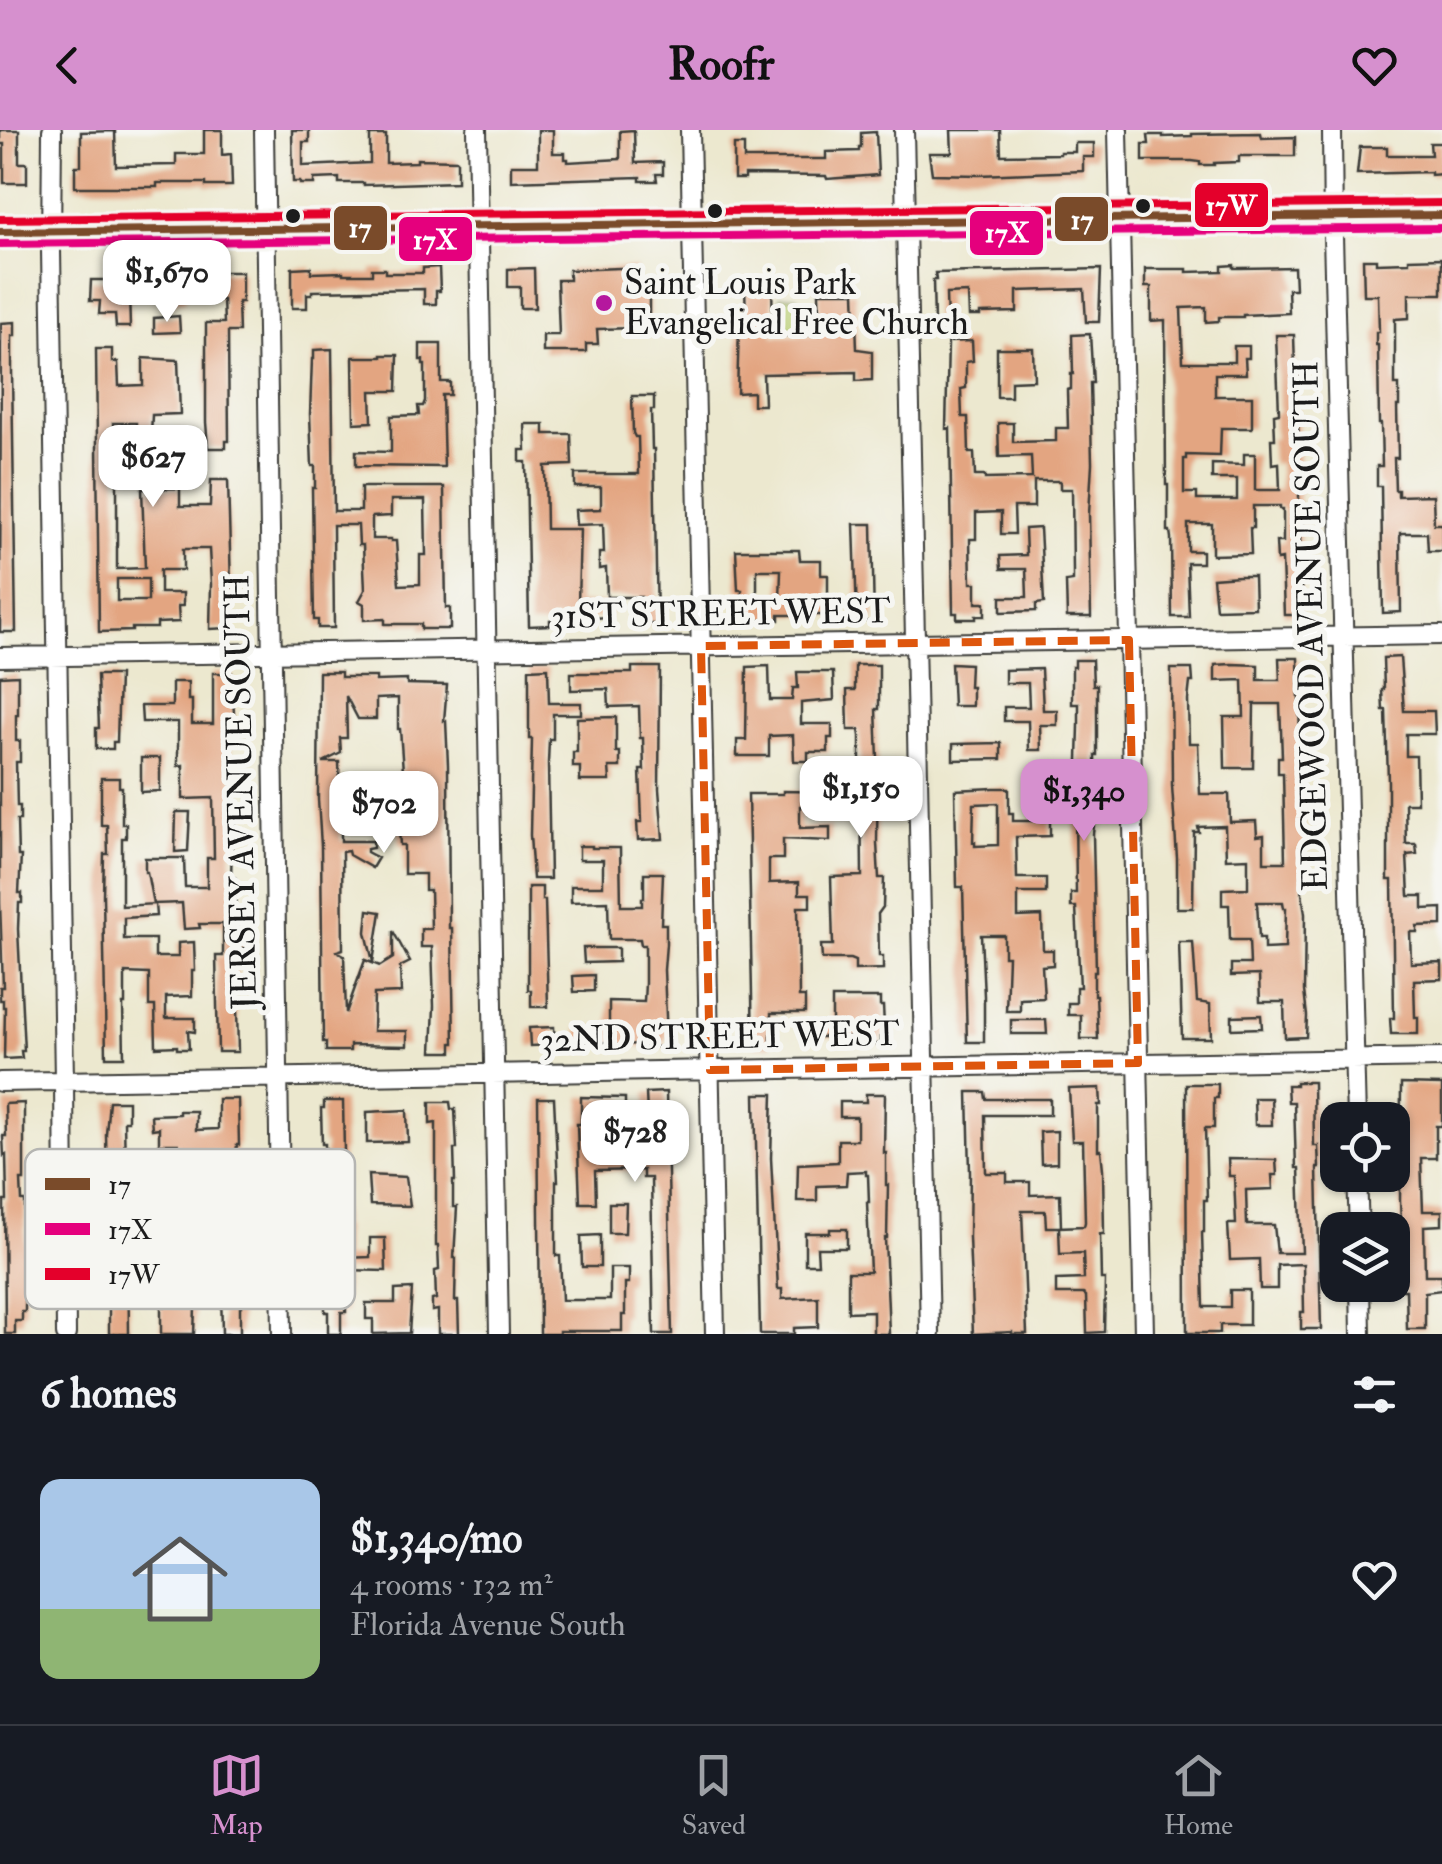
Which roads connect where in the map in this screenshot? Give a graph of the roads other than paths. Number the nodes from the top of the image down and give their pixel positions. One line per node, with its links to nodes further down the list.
1 (52, 130): 15 (street)
2 (264, 130): 14 (street, JERSEY AVENUE SOUTH)
3 (477, 130): 13 (street)
4 (690, 130): 12 (street)
5 (904, 130): 11 (street)
6 (1118, 130): 10 (street)
7 (1332, 130): 9 (street, EDGEWOOD AVENUE SOUTH)
8 (1442, 215): 9 (main road)
9 (1333, 216): 10 (main road); 18 (street, EDGEWOOD AVENUE SOUTH)
10 (1119, 218): 11 (main road); 19 (street)
11 (906, 221): 12 (main road); 20 (street)
12 (692, 223): 13 (main road); 21 (street)
13 (480, 226): 14 (main road); 22 (street)
14 (266, 228): 15 (main road); 23 (street, JERSEY AVENUE SOUTH)
15 (51, 231): 16 (main road); 24 (street)
16 (0, 232)
17 (1442, 635): 18 (street, 31ST STREET WEST)
18 (1343, 636): 19 (street, 31ST STREET WEST); 27 (street, EDGEWOOD AVENUE SOUTH)
19 (1128, 640): 20 (street, 31ST STREET WEST); 28 (street)
20 (916, 644): 21 (street, 31ST STREET WEST); 29 (street)
21 (702, 646): 22 (street, 31ST STREET WEST); 30 (street)
22 (486, 650): 23 (street, 31ST STREET WEST); 31 (street)
23 (272, 653): 24 (street, 31ST STREET WEST); 32 (street, JERSEY AVENUE SOUTH)
24 (58, 656): 25 (street, 31ST STREET WEST); 33 (street)
25 (0, 657)
26 (1442, 1058): 27 (street, 32ND STREET WEST)
27 (1355, 1059): 28 (street, 32ND STREET WEST); 35 (street, EDGEWOOD AVENUE SOUTH)
28 (1138, 1062): 29 (street, 32ND STREET WEST); 46 (street)
29 (924, 1066): 30 (street, 32ND STREET WEST); 45 (street)
30 (710, 1070): 31 (street, 32ND STREET WEST); 44 (street)
31 (494, 1074): 32 (street, 32ND STREET WEST); 43 (street)
32 (277, 1079): 33 (street, 32ND STREET WEST); 37 (street, JERSEY AVENUE SOUTH)
33 (64, 1081): 34 (street, 32ND STREET WEST); 36 (street)
34 (0, 1082)
35 (1356, 1102)
36 (65, 1149)
37 (278, 1149)
38 (1360, 1302): 47 (street)
39 (66, 1309): 41 (street)
40 (282, 1309): 42 (street, JERSEY AVENUE SOUTH)
41 (66, 1334)
42 (282, 1334)
43 (499, 1334)
44 (715, 1334)
45 (930, 1334)
46 (1144, 1334)
47 (1361, 1334)

